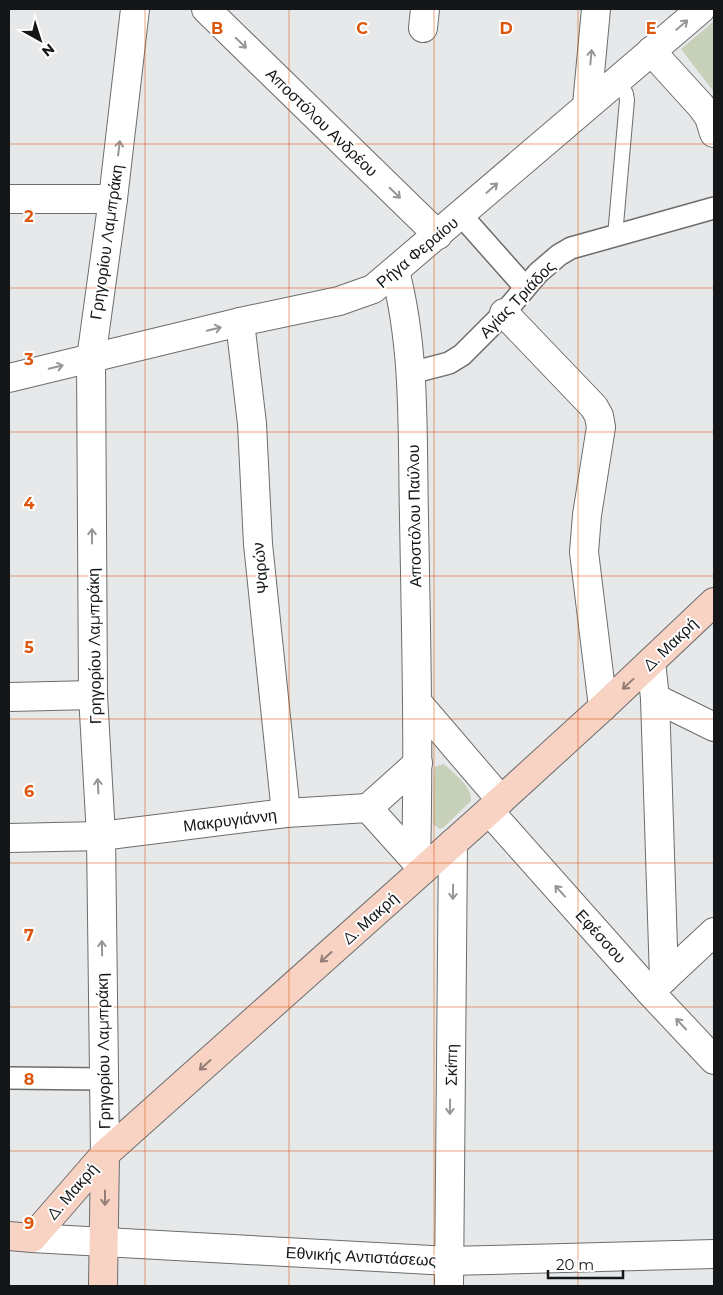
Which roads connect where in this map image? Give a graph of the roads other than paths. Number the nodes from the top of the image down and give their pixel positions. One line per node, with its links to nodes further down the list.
1 (135, 9): 10 (street, Γρηγορίου Λαμπράκη, one-way to 1)
2 (206, 9): 13 (street, Αποστόλου Ανδρέου, one-way to 13)
3 (596, 9): 7 (street, one-way to 3)
4 (701, 9): 5 (street, Ρήγα Φεραίου, one-way to 4)
5 (651, 51): 6 (street, Ρήγα Φεραίου); 8 (street)
6 (619, 78): 7 (street, Ρήγα Φεραίου); 14 (lane)
7 (587, 105): 12 (street, Ρήγα Φεραίου, one-way to 7)
8 (714, 133)
9 (9, 199): 10 (street)
10 (113, 199): 19 (street, Γρηγορίου Λαμπράκη)
11 (714, 208): 14 (street, Αγίας Τριάδος)
12 (461, 215): 13 (street, Ρήγα Φεραίου); 16 (street)
13 (438, 235): 15 (street, Ρήγα Φεραίου)
14 (615, 236): 16 (street, Αγίας Τριάδος)
15 (395, 271): 18 (street, Ρήγα Φεραίου); 20 (street, Αποστόλου Παύλου)
16 (525, 287): 17 (street, Αγίας Τριάδος)
17 (504, 313): 20 (street, Αγίας Τριάδος); 28 (street)
18 (240, 322): 19 (street, Ρήγα Φεραίου, one-way to 18); 33 (street, Ψαρών)
19 (90, 359): 21 (street, Ρήγα Φεραίου, one-way to 19); 24 (street, Γρηγορίου Λαμπράκη, one-way to 19)
20 (411, 373): 27 (street, Αποστόλου Παύλου)
21 (9, 378)
22 (714, 602): 23 (main road, Δ. Μακρή)
23 (651, 662): 26 (street); 28 (main road, Δ. Μακρή, one-way to 28)
24 (93, 695): 25 (street); 34 (street, Γρηγορίου Λαμπράκη, one-way to 24)
25 (9, 697)
26 (654, 698): 29 (street); 39 (street)
27 (418, 703): 30 (street, Αποστόλου Παύλου); 31 (street, Εφέσσου)
28 (603, 707): 31 (main road, Δ. Μακρή)
29 (714, 726)
30 (418, 763): 32 (street); 37 (street, Αποστόλου Παύλου)
31 (495, 805): 36 (main road, Δ. Μακρή); 39 (street, Εφέσσου, one-way to 31)
32 (368, 808): 33 (street, Μακρυγιάννη); 37 (street)
33 (286, 814): 34 (street, Μακρυγιάννη)
34 (101, 836): 35 (street, Μακρυγιάννη); 42 (street, Γρηγορίου Λαμπράκη, one-way to 34)
35 (9, 838)
36 (453, 843): 37 (main road, Δ. Μακρή); 47 (street, Σκίπη, one-way to 47)
37 (420, 866): 43 (main road, Δ. Μακρή, one-way to 43)
38 (714, 932): 39 (street)
39 (657, 986): 40 (street, Εφέσσου, one-way to 39)
40 (714, 1060)
41 (9, 1078): 42 (street)
42 (103, 1079): 43 (street, Γρηγορίου Λαμπράκη)
43 (105, 1154): 44 (main road, Δ. Μακρή); 45 (main road, Γρηγορίου Λαμπράκη, one-way to 45)
44 (20, 1237): 45 (street, Εθνικής Αντιστάσεως)
45 (104, 1241): 47 (street, Εθνικής Αντιστάσεως); 48 (main road, Γρηγορίου Λαμπράκη)
46 (714, 1254): 47 (street, Εθνικής Αντιστάσεως)
47 (449, 1274)
48 (103, 1286)

